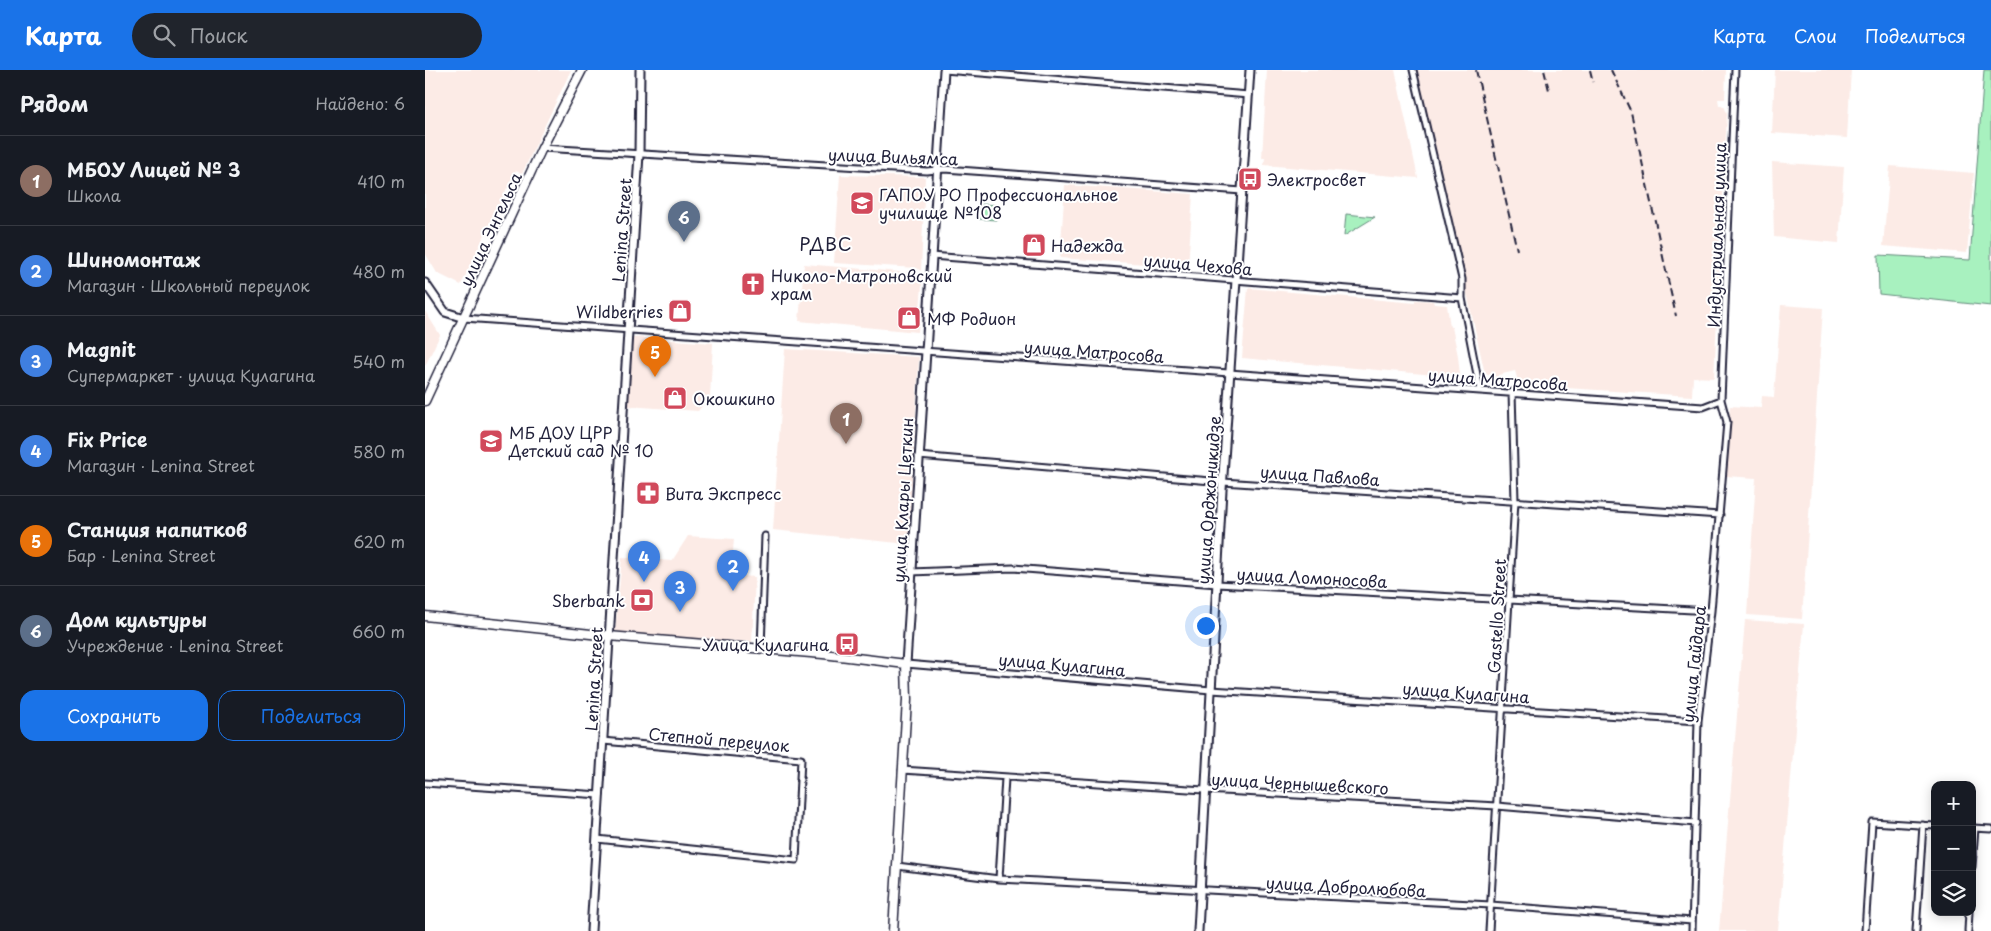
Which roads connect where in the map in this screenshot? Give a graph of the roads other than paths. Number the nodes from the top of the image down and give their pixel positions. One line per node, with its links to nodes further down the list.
1 (581, 70): 8 (main road, улица Энгельса)
2 (640, 70): 9 (street, Lenina Street)
3 (944, 70): 7 (street); 10 (street, улица Клары Цеткин)
4 (1250, 70): 7 (street, улица Орджоникидзе)
5 (1413, 70): 15 (street)
6 (1735, 70): 22 (street, Индустриальная улица)
7 (1249, 95): 11 (street, улица Орджоникидзе)
8 (542, 148): 9 (street, улица Вильямса); 16 (main road, улица Энгельса)
9 (639, 154): 10 (street, улица Вильямса); 17 (street, Lenina Street)
10 (937, 170): 11 (street, улица Вильямса); 12 (street, улица Клары Цеткин)
11 (1242, 191): 13 (street, улица Орджоникидзе)
12 (931, 256): 13 (street, улица Чехова); 18 (street, улица Клары Цеткин)
13 (1235, 280): 15 (street, улица Чехова); 19 (street, улица Орджоникидзе)
14 (425, 283): 16 (street)
15 (1461, 298): 20 (street)
16 (464, 318): 17 (street, улица Матросова); 23 (main road, улица Энгельса)
17 (628, 330): 18 (street, улица Матросова); 34 (street, Lenina Street)
18 (925, 350): 19 (street, улица Матросова); 24 (street, улица Клары Цеткин)
19 (1230, 374): 20 (street, улица Матросова); 25 (street, улица Орджоникидзе)
20 (1480, 390): 21 (street, улица Матросова)
21 (1512, 392): 22 (street, улица Матросова); 26 (street, Gastello Street)
22 (1721, 400): 27 (street, улица Гайдара)
23 (425, 401)
24 (918, 456): 25 (street, улица Павлова); 29 (street, улица Клары Цеткин)
25 (1223, 482): 26 (street, улица Павлова); 30 (street, улица Орджоникидзе)
26 (1515, 501): 27 (street, улица Павлова); 31 (street, Gastello Street)
27 (1720, 515): 32 (street, улица Гайдара)
28 (765, 536): 35 (street)
29 (911, 572): 30 (street, улица Ломоносова); 36 (street, улица Клары Цеткин)
30 (1217, 584): 31 (street, улица Ломоносова); 37 (street, улица Орджоникидзе)
31 (1509, 600): 32 (street, улица Ломоносова); 38 (street, Gastello Street)
32 (1711, 611): 39 (street, улица Гайдара)
33 (425, 616): 34 (main road, улица Кулагина)
34 (609, 636): 35 (main road, улица Кулагина); 40 (street, Lenina Street)
35 (761, 648): 36 (main road, улица Кулагина)
36 (906, 664): 37 (street, улица Кулагина); 41 (main road, улица Клары Цеткин)
37 (1211, 690): 38 (street, улица Кулагина); 44 (street, улица Орджоникидзе)
38 (1503, 708): 39 (street, улица Кулагина); 46 (street, Gastello Street)
39 (1698, 721): 47 (street, улица Гайдара)
40 (603, 741): 45 (street, Lenina Street); 52 (street, Степной переулок)
41 (903, 770): 42 (street, улица Чернышевского); 53 (main road, улица Клары Цеткин)
42 (1005, 778): 44 (street, улица Чернышевского); 54 (street)
43 (425, 783): 45 (street)
44 (1204, 790): 46 (street, улица Чернышевского); 55 (street, улица Орджоникидзе)
45 (600, 795): 52 (street, Lenina Street)
46 (1497, 806): 47 (street, улица Чернышевского); 56 (street, Gastello Street)
47 (1696, 823): 58 (street, улица Гайдара)
48 (1923, 825): 49 (street); 64 (street); 65 (street)
49 (1931, 826)
50 (1976, 828): 51 (street)
51 (1991, 829)
52 (597, 839): 59 (street, Lenina Street)
53 (897, 866): 54 (street, улица Добролюбова); 60 (main road, улица Клары Цеткин)
54 (999, 879): 55 (street, улица Добролюбова)
55 (1200, 891): 56 (street, улица Добролюбова); 61 (street, улица Орджоникидзе)
56 (1491, 906): 58 (street, улица Добролюбова); 62 (street, Gastello Street)
57 (1969, 916): 66 (street)
58 (1693, 921): 63 (street, улица Гайдара)
59 (591, 931)
60 (893, 931)
61 (1198, 931)
62 (1489, 931)
63 (1692, 931)
64 (1865, 931)
65 (1916, 931)
66 (1968, 931)

